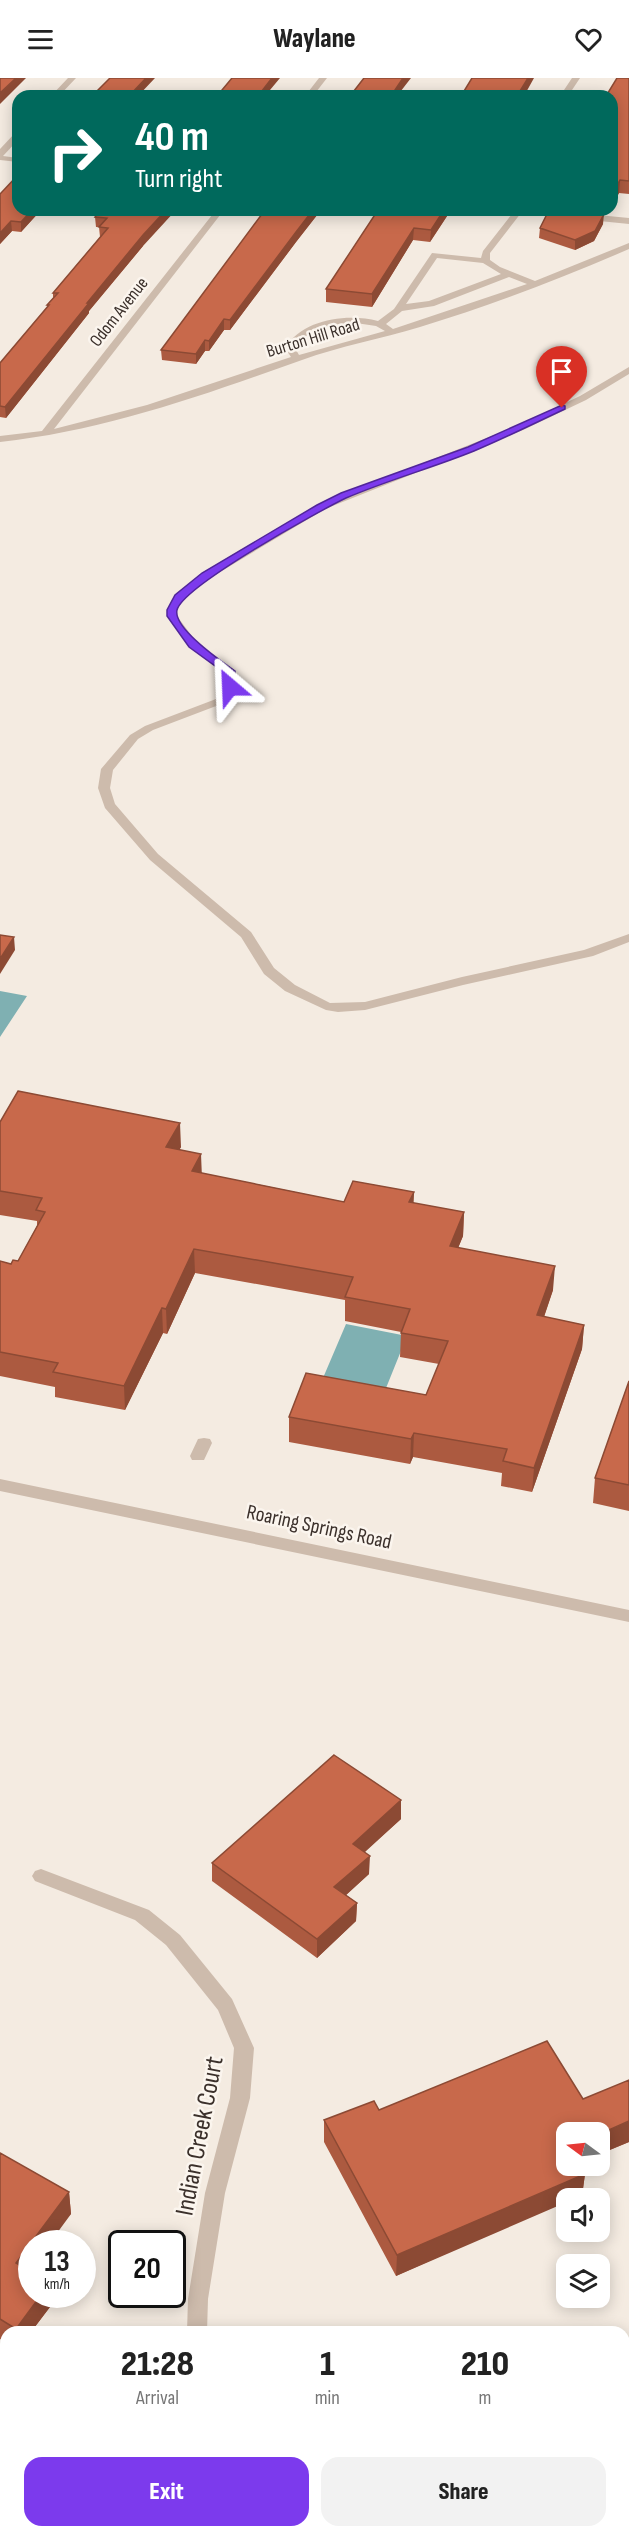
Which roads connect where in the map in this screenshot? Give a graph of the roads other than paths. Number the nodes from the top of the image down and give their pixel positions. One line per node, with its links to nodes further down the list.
1 (72, 78): 3 (street)
2 (323, 78): 4 (street)
3 (61, 90)
4 (314, 90)
5 (12, 142): 6 (street)
6 (0, 156)
7 (215, 216): 20 (street, Odom Avenue)
8 (514, 216): 12 (street)
9 (579, 216): 10 (street)
10 (629, 221)
11 (629, 246): 14 (street, Burton Hill Road)
12 (485, 261): 13 (street); 15 (street)
13 (510, 274): 14 (street); 15 (street)
14 (537, 285): 17 (street, Burton Hill Road)
15 (400, 308): 16 (street)
16 (381, 323): 17 (street); 18 (street)
17 (392, 332): 18 (street, Burton Hill Road)
18 (297, 358): 20 (street, Burton Hill Road)
19 (629, 370): 22 (street)
20 (45, 434): 21 (street, Burton Hill Road)
21 (0, 439)
22 (629, 938)
23 (0, 1485): 24 (street, Roaring Springs Road)
24 (629, 1616)
25 (40, 1876): 26 (street, Indian Creek Court)
26 (197, 2326)

